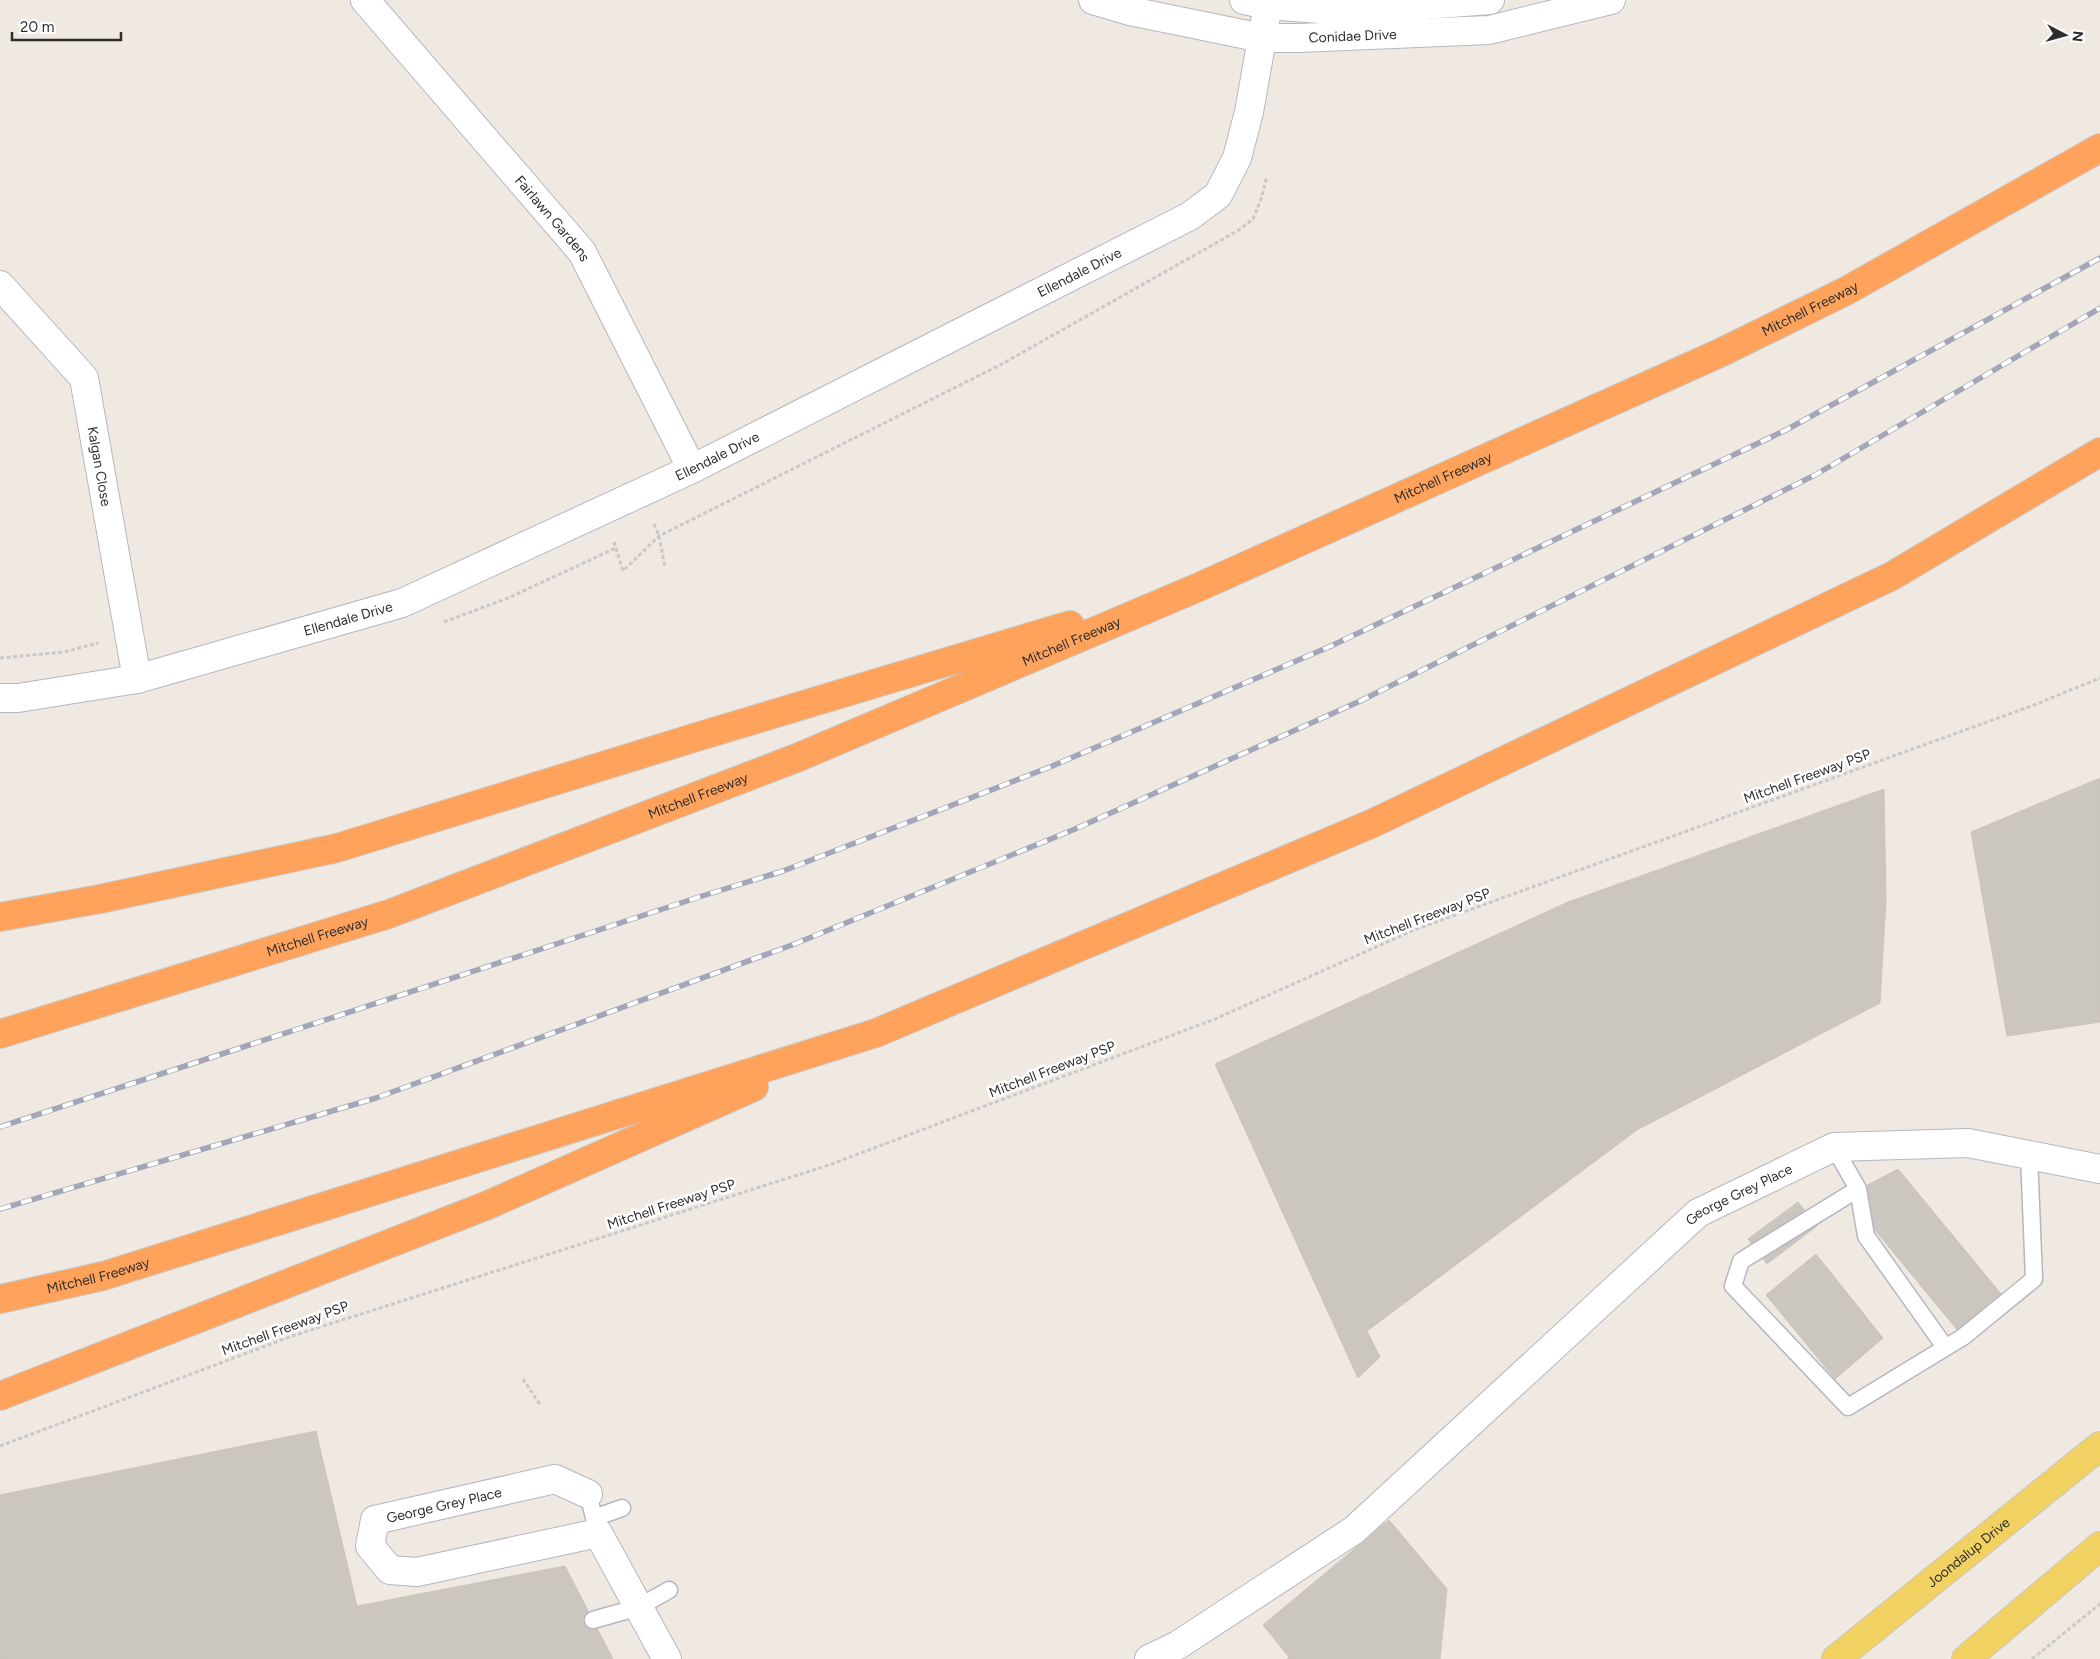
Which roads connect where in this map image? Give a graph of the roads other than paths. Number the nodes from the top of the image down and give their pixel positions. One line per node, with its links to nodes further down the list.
1 (365, 0): 10 (street, Fairlawn Gardens)
2 (1093, 0): 6 (street, Conidae Drive)
3 (1490, 0): 5 (street, Conidae Drive)
4 (1611, 0): 6 (street, Conidae Drive)
5 (1256, 2): 6 (street, Ellendale Drive)
6 (1262, 38): 10 (street, Ellendale Drive)
7 (2100, 148): 11 (highway, Mitchell Freeway)
8 (0, 285): 12 (street, Kalgan Close)
9 (2100, 452): 15 (highway, Mitchell Freeway)
10 (692, 469): 12 (street, Ellendale Drive)
11 (1199, 587): 14 (highway); 16 (highway, Mitchell Freeway)
12 (137, 678): 13 (street, Ellendale Drive)
13 (0, 698)
14 (0, 917)
15 (876, 1033): 21 (highway, Mitchell Freeway); 23 (highway)
16 (0, 1034)
17 (1834, 1147): 18 (street, George Grey Place); 20 (lane); 32 (street, George Grey Place)
18 (2029, 1155): 19 (street, George Grey Place); 22 (lane)
19 (2100, 1169)
20 (1858, 1189): 22 (lane); 22 (lane)
21 (0, 1299)
22 (1945, 1347)
23 (0, 1396)
24 (2095, 1446): 33 (main road, Joondalup Drive)
25 (622, 1508): 26 (lane)
26 (594, 1515): 26 (street, George Grey Place); 29 (street)
27 (2100, 1546): 34 (main road)
28 (669, 1590): 29 (lane)
29 (638, 1607): 30 (lane); 31 (street)
30 (593, 1620)
31 (667, 1659)
32 (1149, 1659)
33 (1836, 1659)
34 (1966, 1659)

